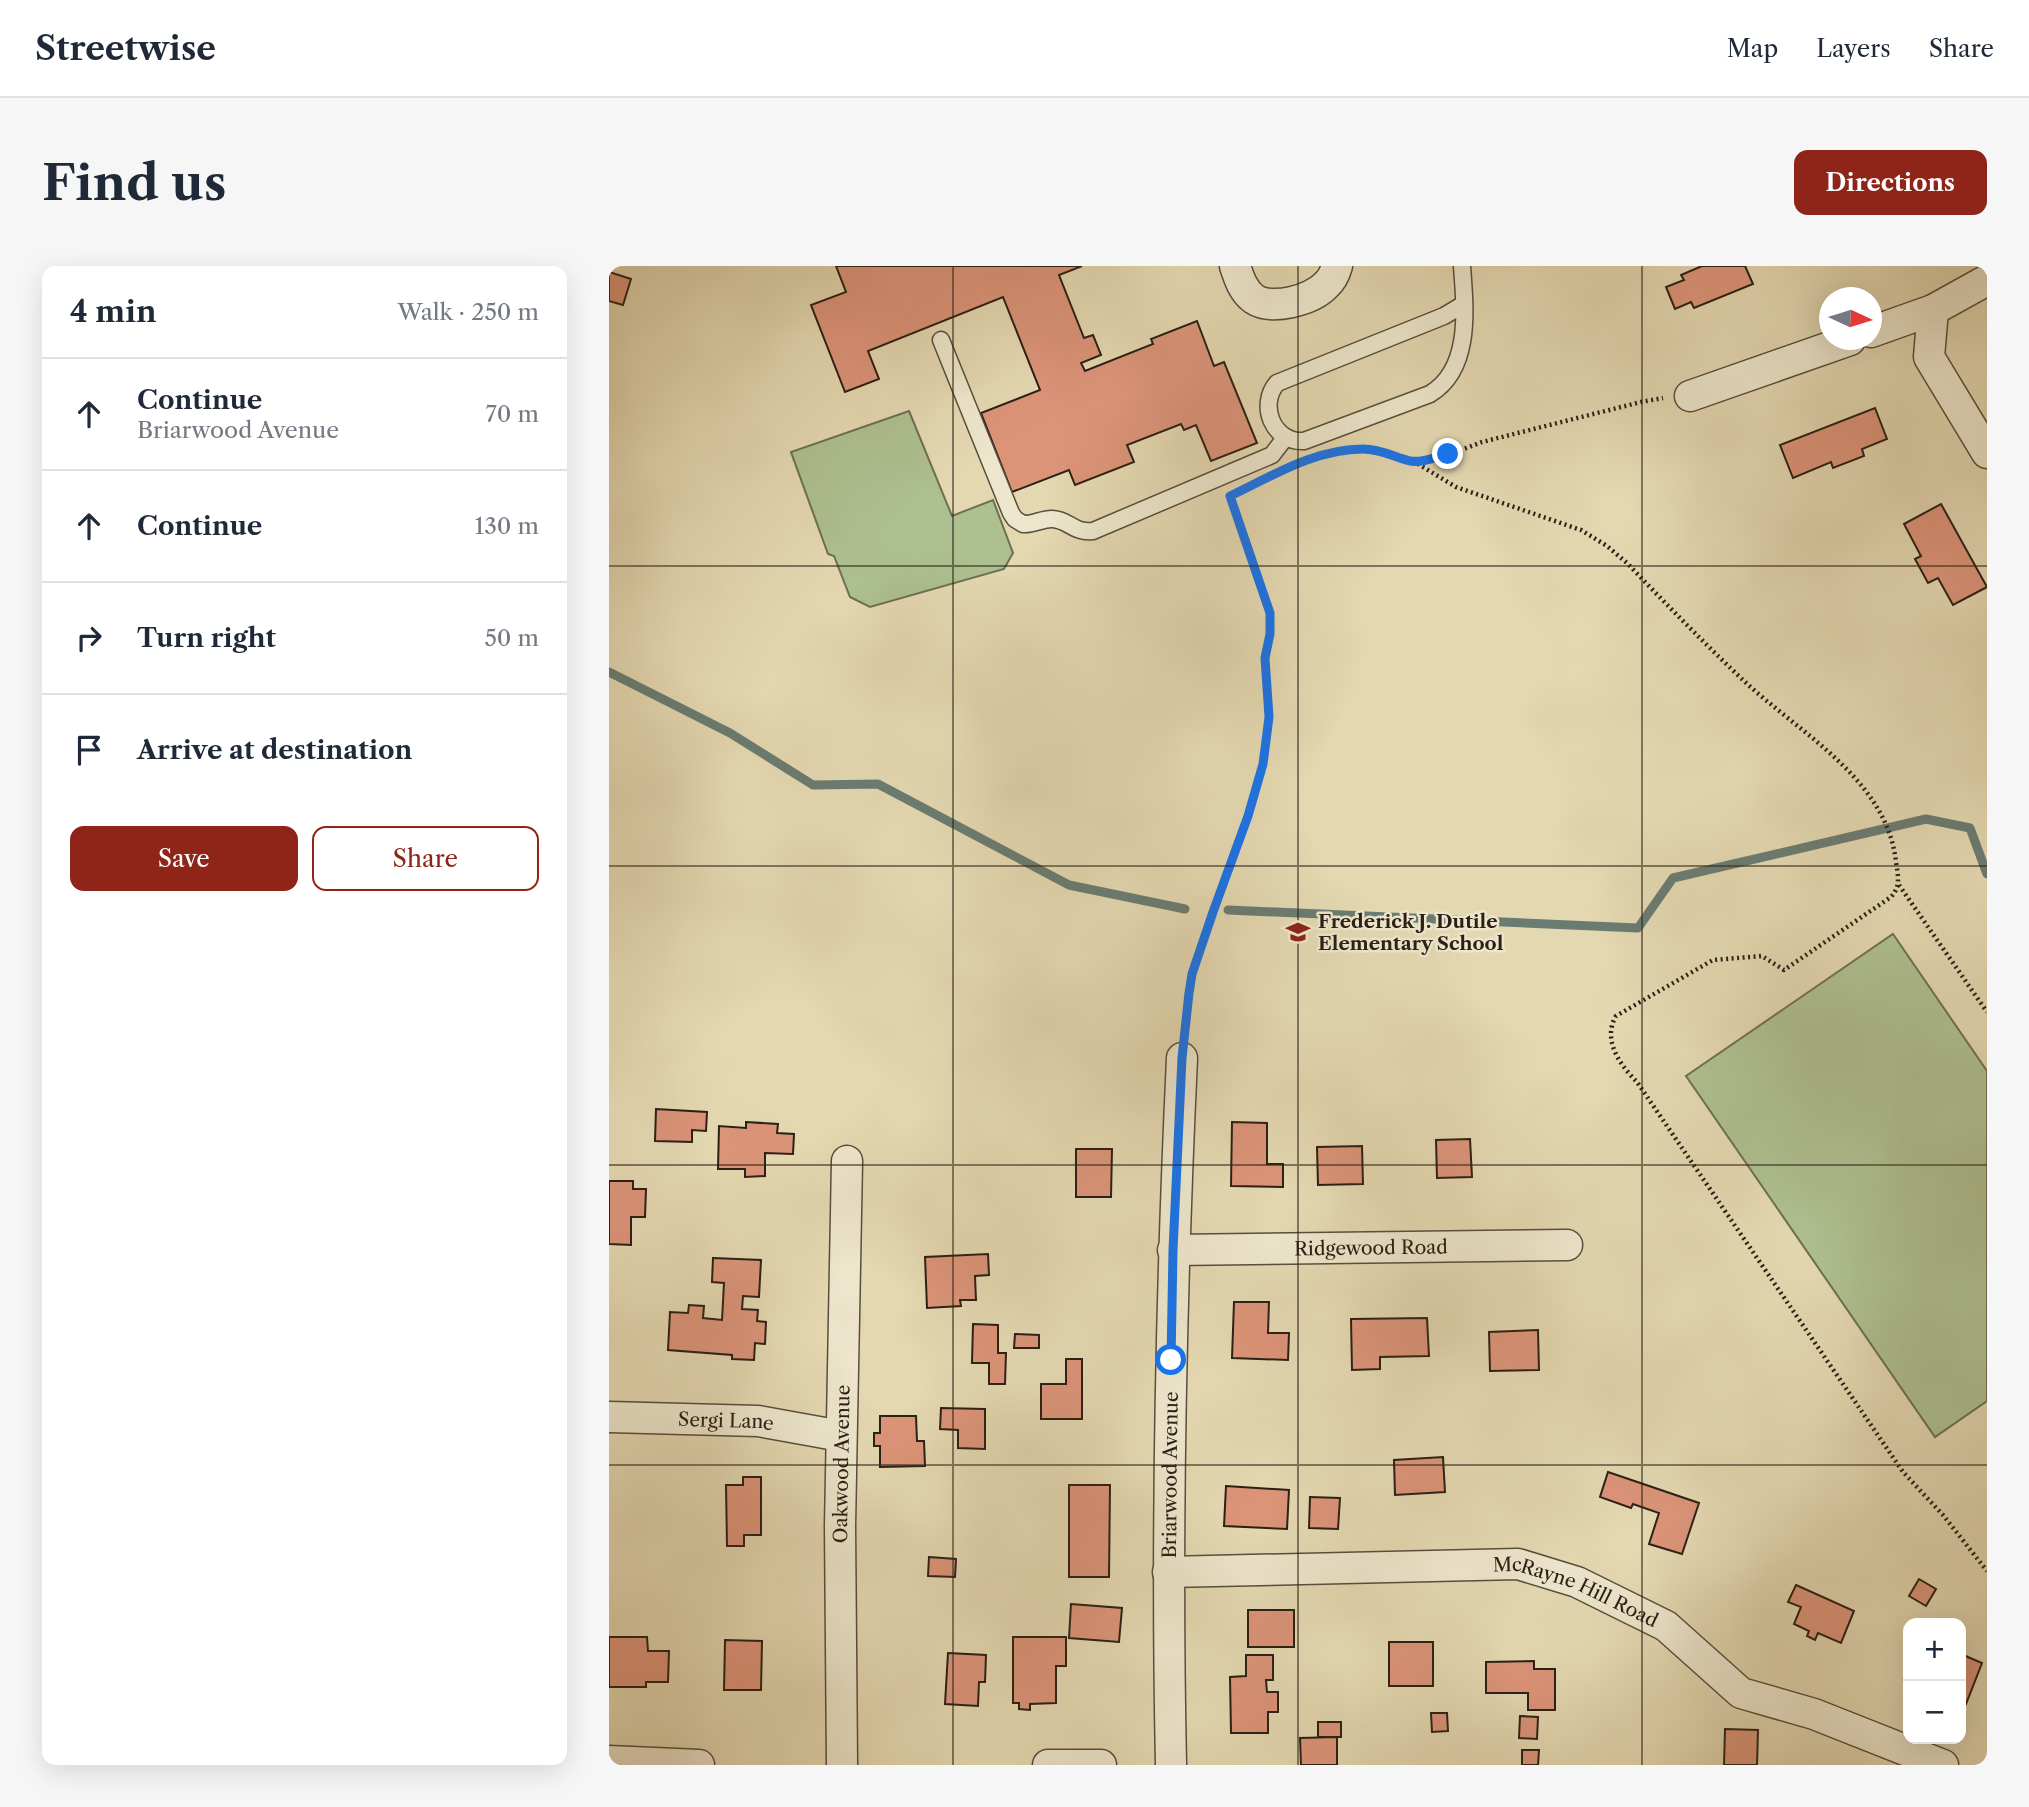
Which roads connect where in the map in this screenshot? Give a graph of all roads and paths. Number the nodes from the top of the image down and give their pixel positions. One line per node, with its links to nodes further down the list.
1 (1235, 266): 2 (street)
2 (1337, 266)
3 (1462, 266): 5 (lane)
4 (1987, 280): 6 (street)
5 (1464, 304): 11 (lane); 11 (lane)
6 (1933, 310): 7 (street); 13 (street)
7 (1882, 328)
8 (941, 340): 15 (lane)
9 (1821, 350): 10 (street)
10 (1690, 396): 14 (path)
11 (1285, 438): 15 (lane)
12 (1343, 450): 14 (path)
13 (1987, 453)
14 (1413, 461): 16 (path)
15 (1223, 476): 18 (path)
16 (1899, 884): 17 (path); 24 (path)
17 (1987, 1012)
18 (1182, 1058): 21 (street, Briarwood Avenue)
19 (848, 1161): 23 (street, Oakwood Avenue)
20 (1567, 1245): 21 (street, Ridgewood Road)
21 (1173, 1250): 25 (street, Briarwood Avenue)
22 (609, 1417): 23 (street, Sergi Lane)
23 (841, 1436): 28 (street, Oakwood Avenue)
24 (1987, 1571)
25 (1168, 1572): 31 (street, Briarwood Avenue); 32 (street, McRayne Hill Road)
26 (609, 1760): 27 (street)
27 (699, 1765)
28 (842, 1765)
29 (1048, 1765): 30 (street)
30 (1101, 1765)
31 (1171, 1765)
32 (1943, 1765)

